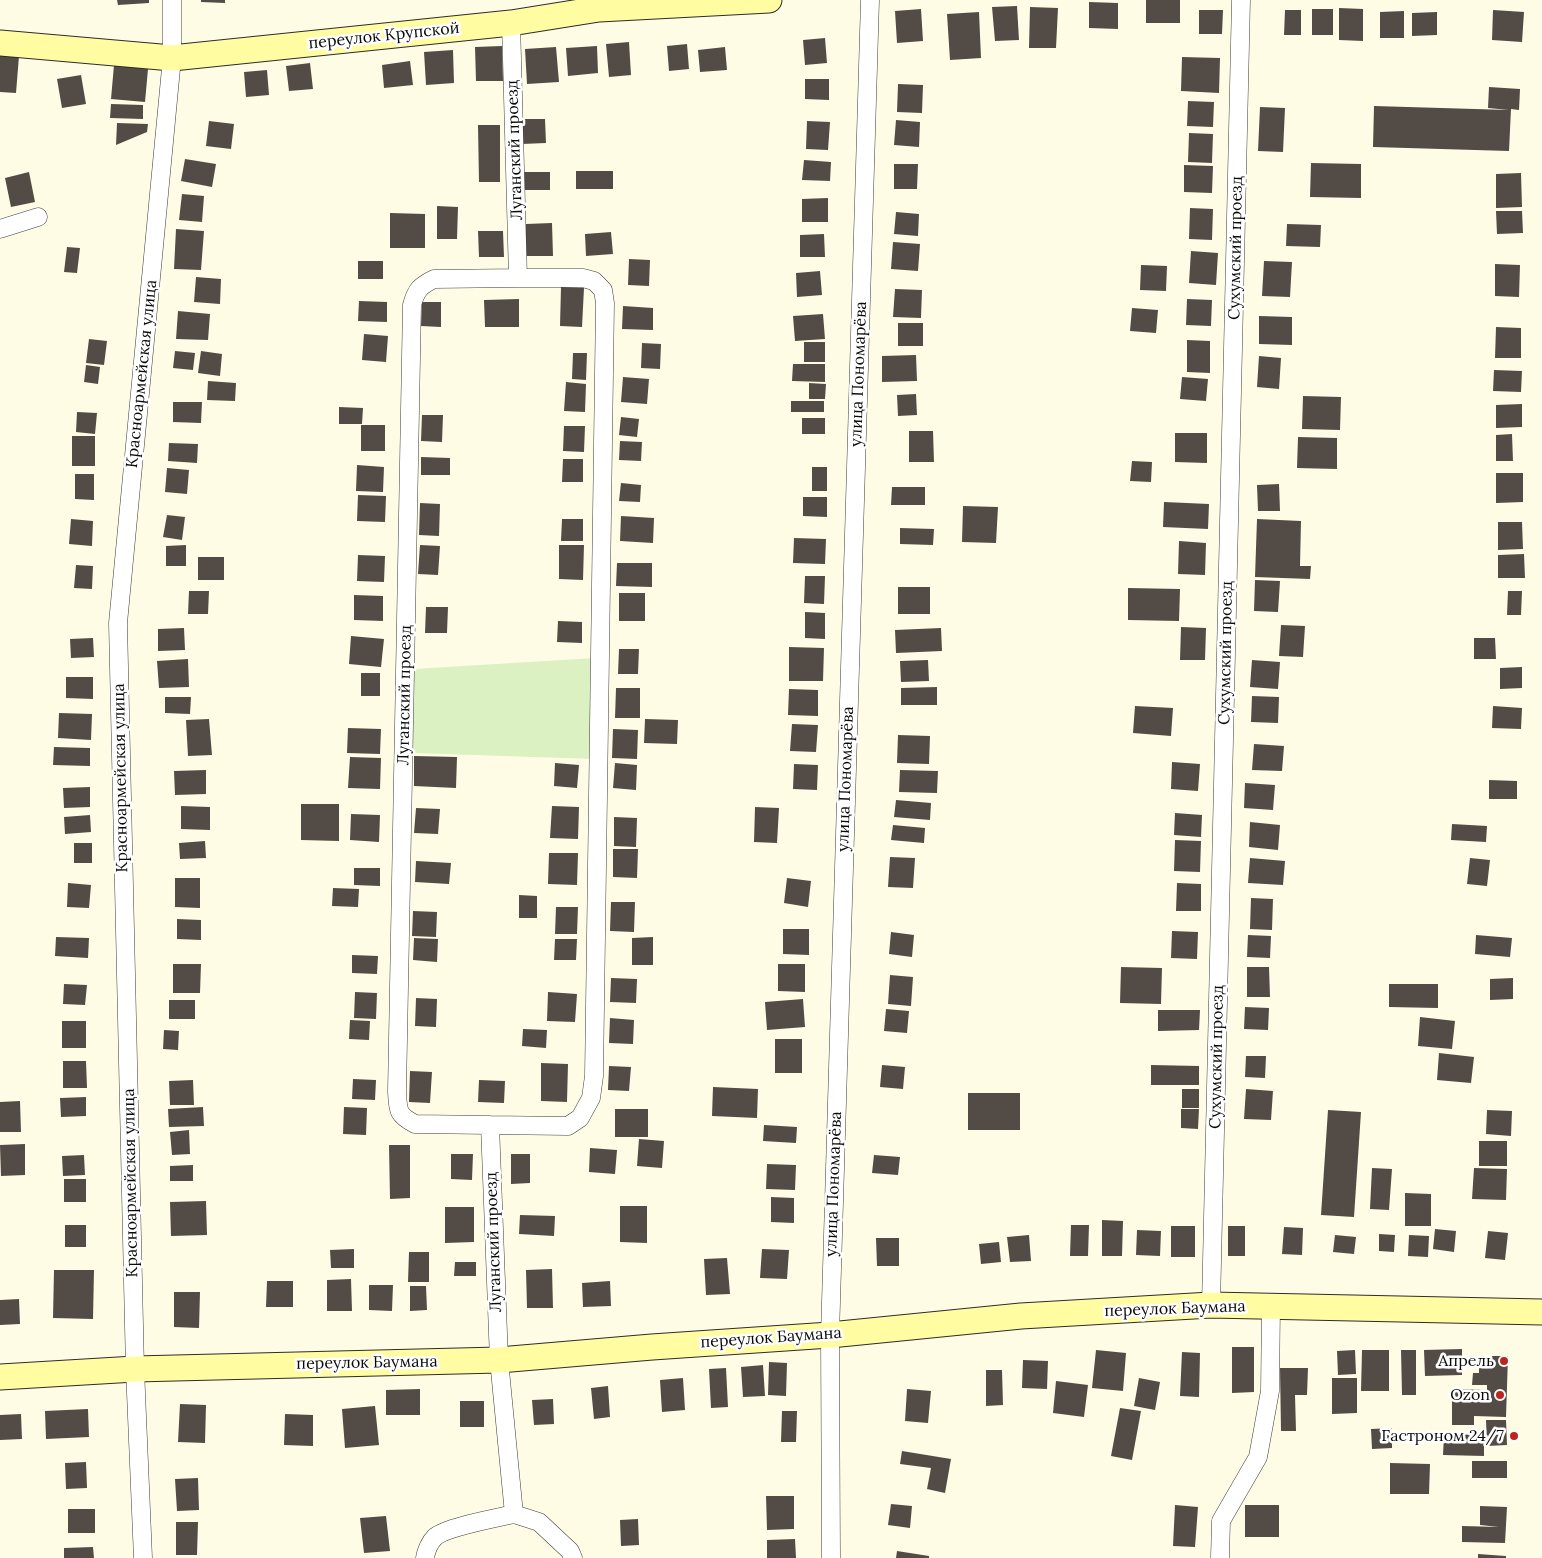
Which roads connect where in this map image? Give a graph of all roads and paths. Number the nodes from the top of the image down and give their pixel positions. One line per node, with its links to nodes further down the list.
1 (172, 0): 8 (street, Красноармейская улица)
2 (769, 0): 5 (street, переулок Крупской)
3 (870, 0): 16 (street, улица Пономарёва)
4 (1241, 0): 13 (street, Сухумский проезд)
5 (599, 5): 6 (street, переулок Крупской)
6 (511, 23): 8 (street, переулок Крупской); 11 (street, Луганский проезд)
7 (0, 43): 8 (street, переулок Крупской)
8 (172, 58): 18 (street, Красноармейская улица)
9 (38, 217): 10 (street)
10 (0, 228)
11 (518, 278): 12 (street, Луганский проезд); 12 (street, Луганский проезд)
12 (490, 1125): 17 (street, Луганский проезд)
13 (1211, 1305): 14 (street, переулок Баумана); 16 (street, переулок Баумана)
14 (1271, 1306): 15 (street, переулок Баумана); 25 (street)
15 (1542, 1312)
16 (830, 1335): 17 (street, переулок Баумана); 24 (street, улица Пономарёва)
17 (499, 1360): 18 (street, переулок Баумана); 20 (street, Луганский проезд)
18 (135, 1369): 19 (street, переулок Баумана); 21 (street, Красноармейская улица)
19 (0, 1377)
20 (514, 1514): 22 (street); 23 (street)
21 (144, 1558)
22 (425, 1558)
23 (573, 1558)
24 (831, 1558)
25 (1220, 1558)

